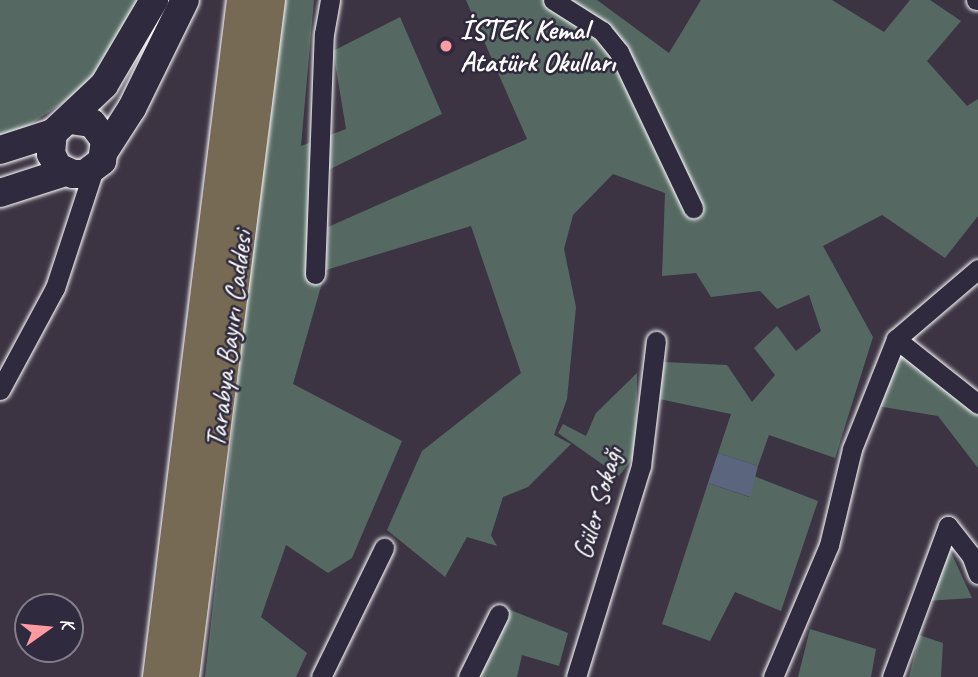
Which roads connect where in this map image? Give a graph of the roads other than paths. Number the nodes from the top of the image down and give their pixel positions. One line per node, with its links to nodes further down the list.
1 (154, 0): 7 (main road)
2 (185, 0): 9 (main road)
3 (243, 0): 23 (main road, Tarabya Bayırı Caddesi)
4 (269, 0): 24 (main road, Tarabya Bayırı Caddesi)
5 (330, 0): 13 (street)
6 (553, 0): 11 (street)
7 (62, 126): 8 (main road); 9 (main road); 9 (main road)
8 (0, 150)
9 (83, 166): 10 (main road); 16 (street)
10 (0, 193)
11 (693, 208)
12 (978, 269): 14 (street)
13 (315, 274)
14 (896, 339): 19 (street); 28 (street)
15 (656, 341): 27 (street, Güler Sokağı)
16 (20, 360): 17 (street); 18 (street)
17 (0, 370)
18 (0, 390)
19 (978, 404)
20 (384, 548): 25 (street)
21 (978, 574): 29 (street)
22 (499, 614): 26 (street)
23 (159, 677)
24 (184, 677)
25 (321, 677)
26 (468, 677)
27 (576, 677)
28 (772, 677)
29 (891, 677)

